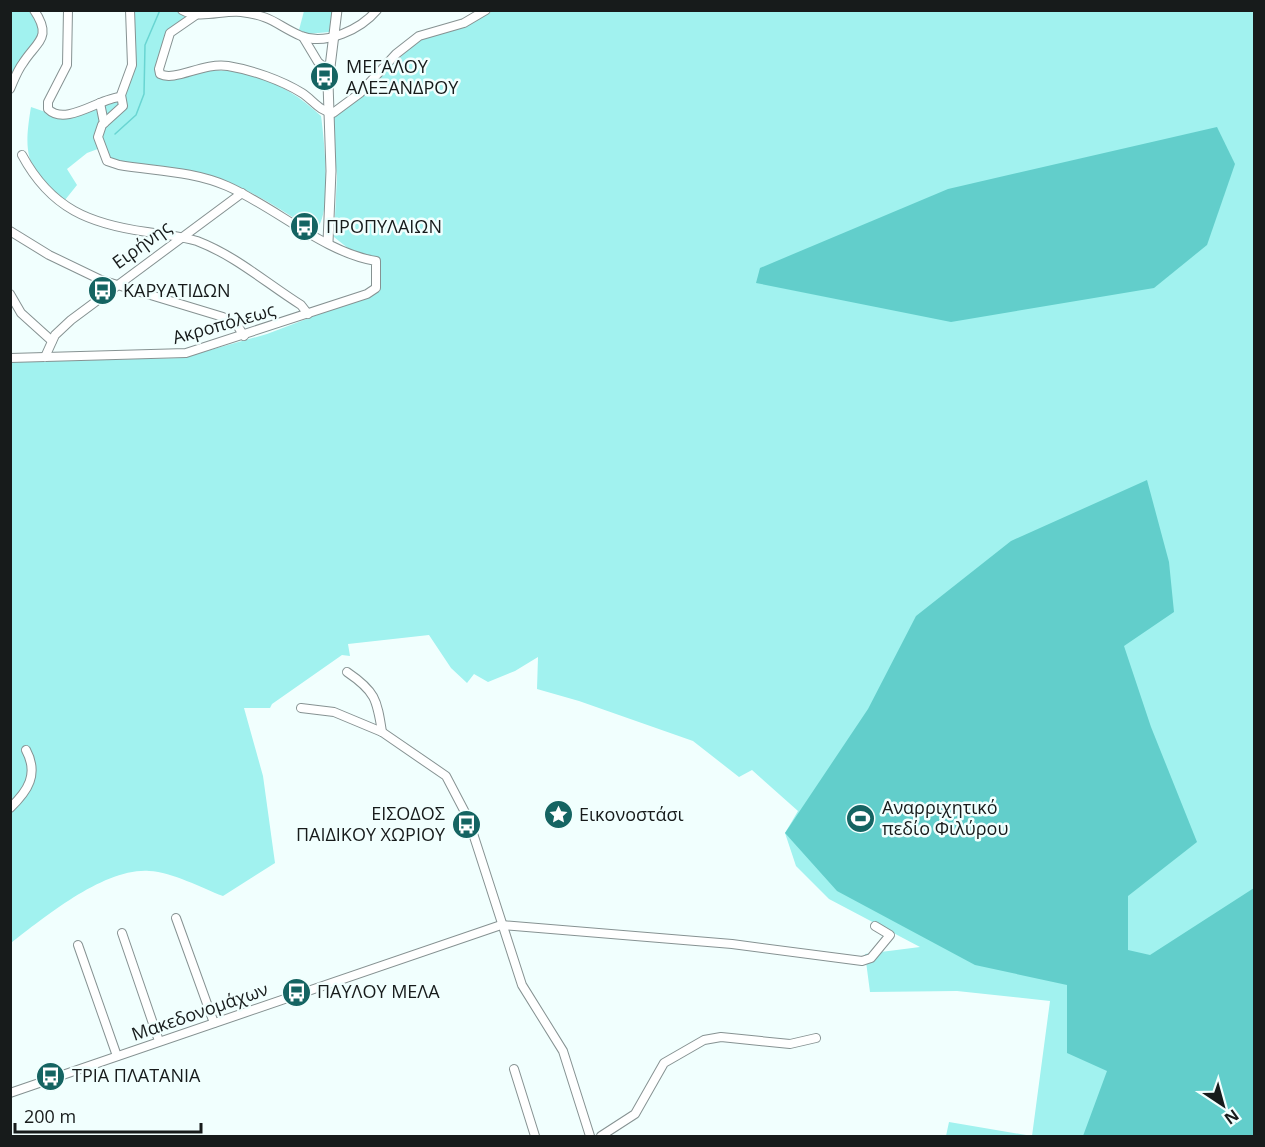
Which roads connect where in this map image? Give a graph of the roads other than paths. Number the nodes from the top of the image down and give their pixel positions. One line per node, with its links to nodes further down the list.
1 (34, 10): 12 (street)
2 (68, 10): 14 (street)
3 (130, 10): 13 (street)
4 (182, 10): 8 (street)
5 (337, 10): 10 (street)
6 (377, 10): 10 (street)
7 (486, 10): 15 (street)
8 (196, 15): 9 (street); 15 (street)
9 (303, 36): 10 (street); 11 (street)
10 (332, 36): 11 (street)
11 (329, 71): 15 (street)
12 (10, 89)
13 (121, 97): 14 (street); 16 (street)
14 (100, 103): 16 (street)
15 (327, 112): 21 (street)
16 (104, 123): 18 (street)
17 (22, 155): 20 (street)
18 (242, 193): 20 (street, Ειρήνης); 21 (street)
19 (10, 231): 22 (street)
20 (180, 237): 22 (street, Ειρήνης); 24 (street)
21 (328, 242): 24 (street, Ακροπόλεως)
22 (115, 285): 25 (street); 26 (street, Ειρήνης)
23 (10, 294): 26 (street)
24 (308, 314): 25 (street, Ακροπόλεως)
25 (244, 336): 27 (street, Ακροπόλεως)
26 (52, 340): 27 (street, Ειρήνης)
27 (45, 357): 28 (street, Ακροπόλεως)
28 (10, 358)
29 (347, 672): 31 (street)
30 (301, 708): 31 (street)
31 (382, 732): 35 (street)
32 (27, 750): 33 (street)
33 (10, 808)
34 (176, 918): 39 (street)
35 (501, 925): 36 (street); 39 (street, Μακεδονομάχων); 46 (street)
36 (875, 926)
37 (122, 933): 41 (street)
38 (78, 945): 42 (street)
39 (214, 1023): 41 (street, Μακεδονομάχων)
40 (816, 1038): 47 (street)
41 (159, 1041): 42 (street, Μακεδονομάχων)
42 (117, 1056): 44 (street, Μακεδονομάχων)
43 (514, 1069): 45 (street)
44 (10, 1094)
45 (535, 1137)
46 (590, 1137)
47 (601, 1137)

